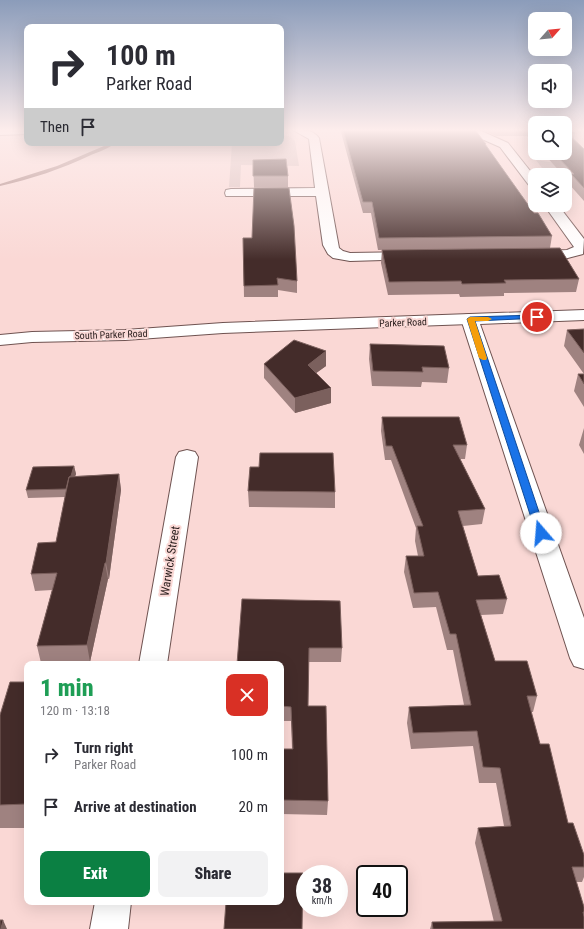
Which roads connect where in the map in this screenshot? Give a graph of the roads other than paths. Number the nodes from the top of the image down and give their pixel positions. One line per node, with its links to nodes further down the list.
1 (319, 173): 2 (street)
2 (321, 192): 3 (street); 6 (street)
3 (231, 193)
4 (555, 212): 5 (street)
5 (520, 255)
6 (426, 256)
7 (584, 315): 8 (street, Parker Road)
8 (470, 319): 9 (street, Parker Road); 12 (street)
9 (223, 328): 10 (street, South Parker Road)
10 (0, 340)
11 (187, 457): 13 (street, Warwick Street)
12 (584, 658)
13 (153, 661)
14 (113, 905): 15 (street)
15 (109, 929)

